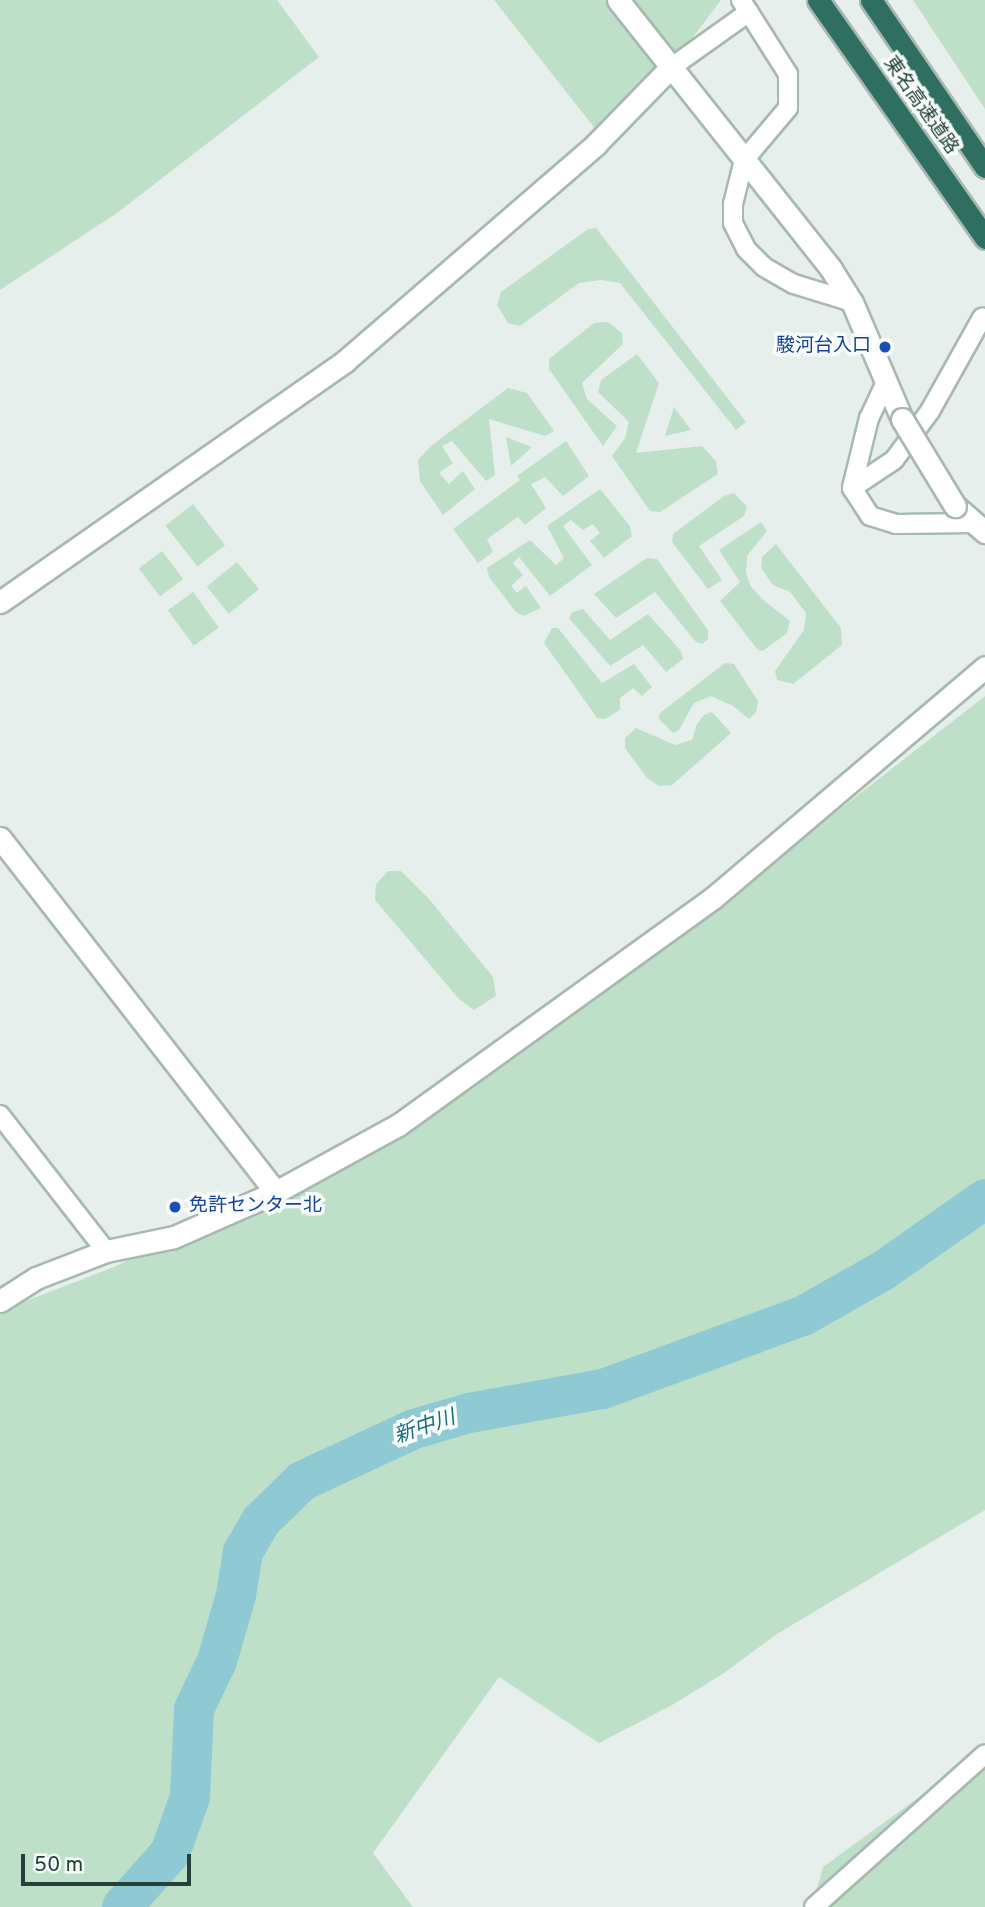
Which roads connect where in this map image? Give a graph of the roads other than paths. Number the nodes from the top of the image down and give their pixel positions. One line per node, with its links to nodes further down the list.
1 (618, 0): 5 (street)
2 (818, 0): 8 (highway, 東名高速道路)
3 (871, 0): 7 (highway, 東名高速道路)
4 (745, 6): 5 (street); 6 (street)
5 (669, 68): 6 (street); 14 (street)
6 (744, 160): 9 (street); 9 (street)
7 (985, 167)
8 (985, 238)
9 (852, 302): 11 (street)
10 (982, 318): 12 (street)
11 (886, 382): 12 (street); 13 (street, bridge)
12 (852, 488): 13 (street)
13 (979, 528)
14 (0, 602)
15 (985, 667): 18 (street)
16 (0, 838): 18 (street)
17 (0, 1115): 19 (street)
18 (276, 1192): 19 (street)
19 (106, 1251): 20 (street)
20 (36, 1278): 21 (street); 22 (street)
21 (0, 1282)
22 (0, 1301)
23 (985, 1754): 24 (street)
24 (814, 1907)

